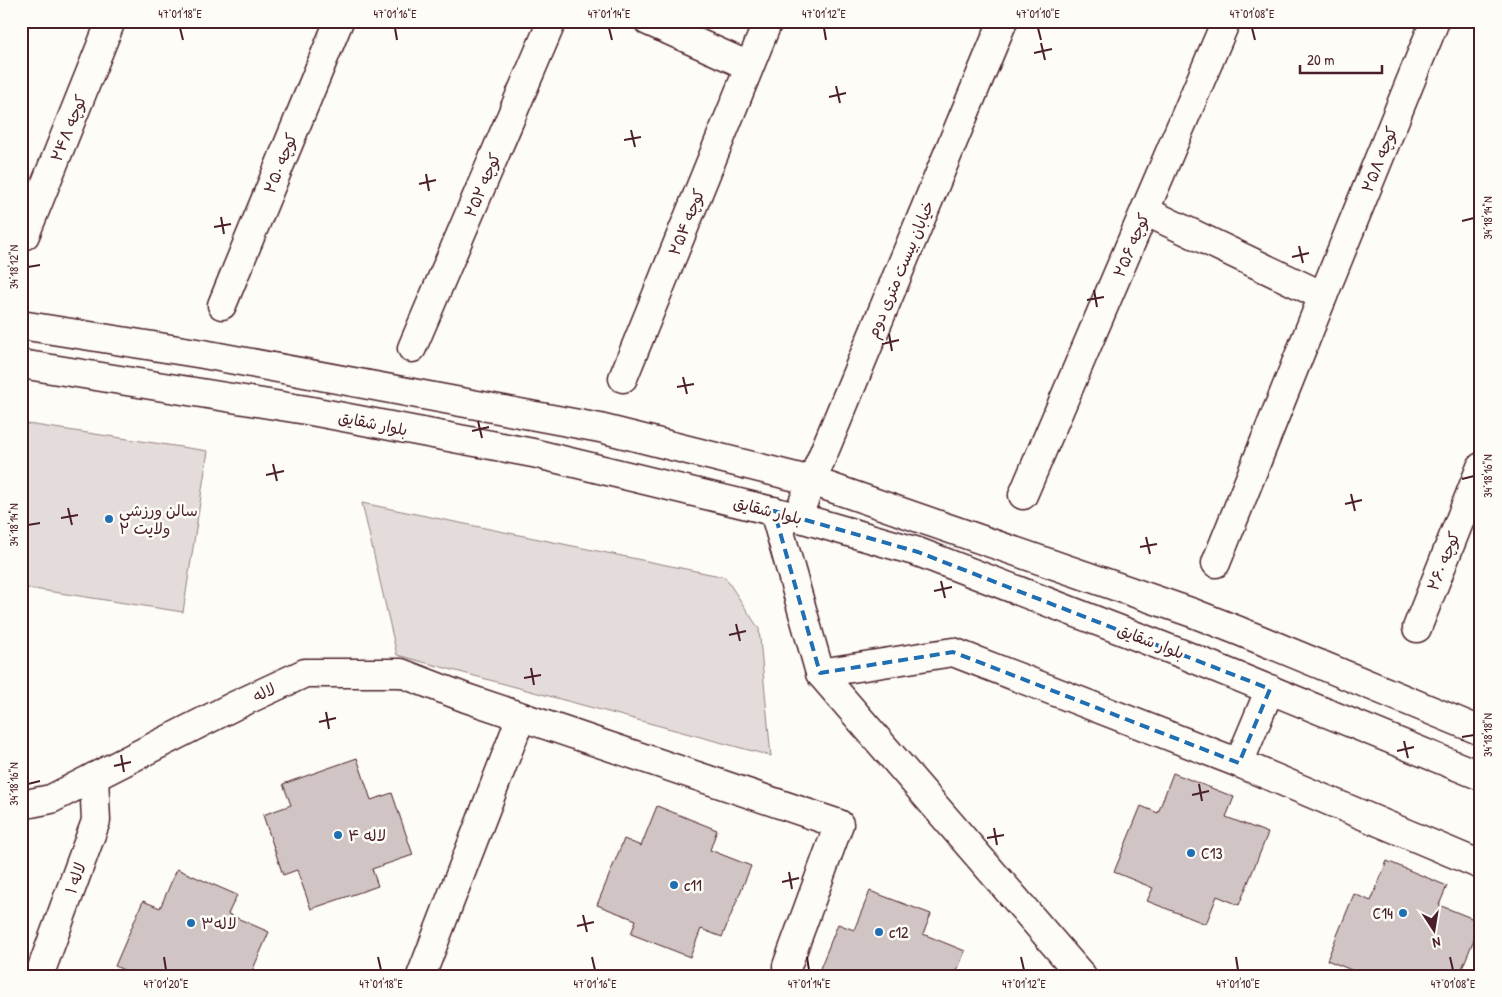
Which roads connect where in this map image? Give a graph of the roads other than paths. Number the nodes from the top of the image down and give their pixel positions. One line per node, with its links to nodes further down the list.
1 (110, 21): 11 (street, کوچه ۲۴۸)
2 (339, 21): 13 (street, کوچه ۲۵۰)
3 (552, 21): 15 (street, کوچه ۲۵۲)
4 (648, 21): 9 (street)
5 (768, 21): 9 (street, کوچه ۲۵۴)
6 (1003, 21): 19 (street, خیابان بیست متری دوم)
7 (1226, 21): 10 (street, کوچه ۲۵۶)
8 (1436, 21): 12 (street, کوچه ۲۵۸)
9 (749, 66): 17 (street, کوچه ۲۵۴)
10 (1145, 211): 12 (street); 20 (street, کوچه ۲۵۶)
11 (25, 234)
12 (1323, 296): 22 (street, کوچه ۲۵۸)
13 (222, 305)
14 (21, 325): 19 (street)
15 (412, 348)
16 (21, 364): 21 (street, بلوار شقایق)
17 (623, 378)
18 (1481, 467): 23 (street, کوچه ۲۶۰)
19 (812, 481): 21 (street, خیابان بیست متری دوم); 27 (street)
20 (1023, 495)
21 (786, 514): 24 (street); 25 (street, بلوار شقایق)
22 (1216, 563)
23 (1417, 628)
24 (820, 673): 28 (street); 36 (street)
25 (1270, 689): 28 (street); 29 (street, بلوار شقایق)
26 (521, 717): 30 (street, لاله); 33 (street, لاله); 35 (street)
27 (1481, 731)
28 (1239, 763): 32 (street)
29 (1481, 776)
30 (94, 777): 31 (street, لاله); 34 (street, لاله ۱)
31 (21, 805)
32 (1481, 865)
33 (787, 966)
34 (39, 976)
35 (422, 976)
36 (1082, 976)

